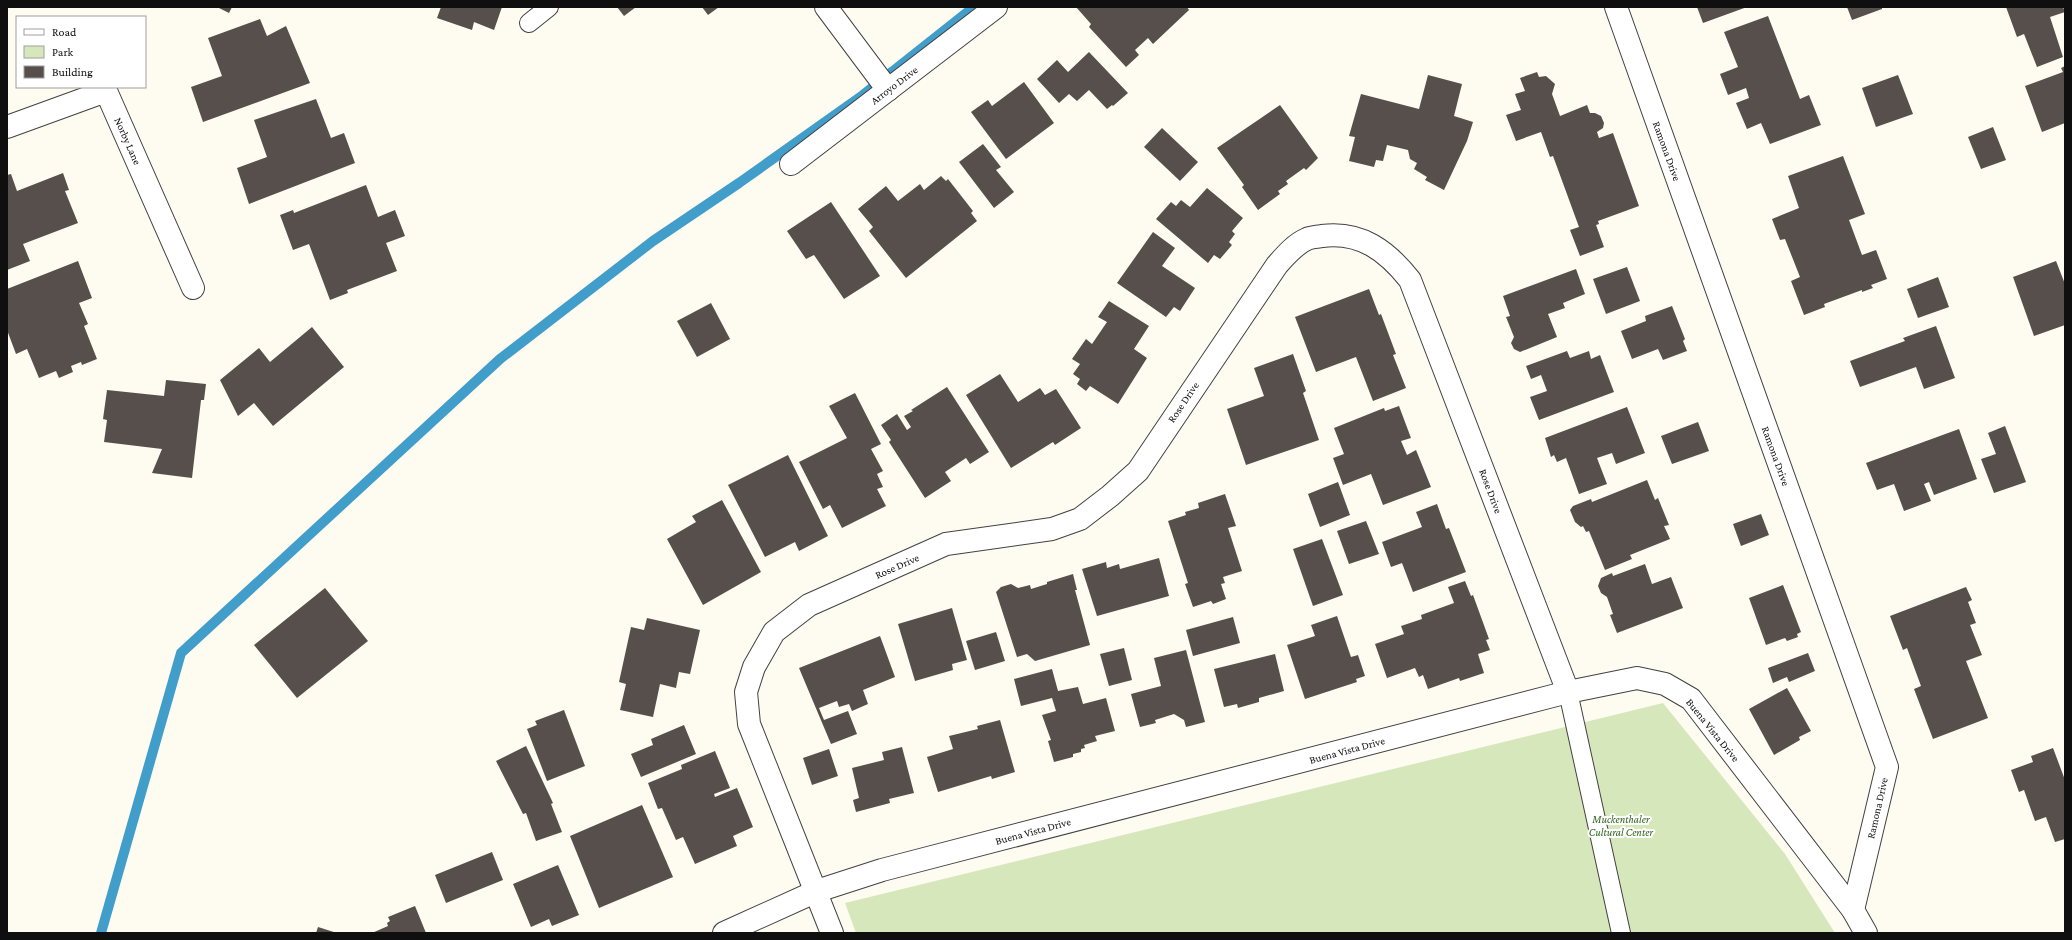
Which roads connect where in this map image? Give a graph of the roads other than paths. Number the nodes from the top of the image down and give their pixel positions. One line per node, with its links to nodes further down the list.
1 (549, 7): 5 (lane)
2 (826, 7): 6 (street)
3 (996, 7): 6 (street, Arroyo Drive)
4 (1616, 7): 12 (street, Ramona Drive)
5 (529, 23)
6 (888, 90): 8 (street, Arroyo Drive)
7 (7, 127): 9 (street, Norby Lane)
8 (791, 164)
9 (193, 288)
10 (1568, 692): 11 (street, Buena Vista Drive); 11 (street, Rose Drive); 12 (street, Buena Vista Drive); 15 (lane)
11 (817, 891): 13 (street, Buena Vista Drive); 14 (street, Rose Drive)
12 (1853, 910): 16 (street, Buena Vista Drive)
13 (724, 933)
14 (832, 933)
15 (1621, 933)
16 (1866, 933)

